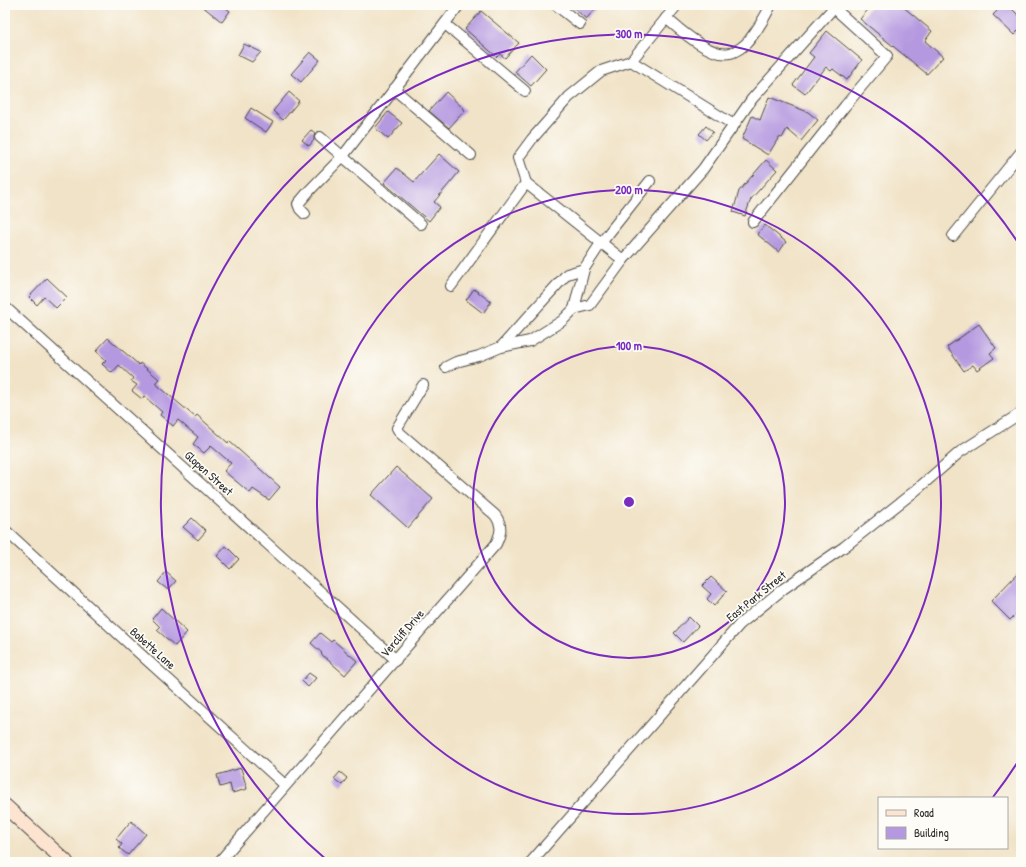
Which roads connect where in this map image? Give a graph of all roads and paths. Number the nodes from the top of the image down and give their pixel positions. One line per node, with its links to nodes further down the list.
1 (460, 5): 7 (street)
2 (556, 5): 8 (street)
3 (677, 5): 6 (street)
4 (771, 5): 6 (street)
5 (835, 6): 12 (street); 20 (street)
6 (666, 18): 9 (street)
7 (445, 24): 10 (street); 11 (street)
8 (580, 24)
9 (631, 61): 12 (street); 18 (street)
10 (394, 89): 15 (street); 16 (street)
11 (525, 91)
12 (734, 125): 24 (street)
13 (320, 137): 16 (street)
14 (1021, 152): 22 (street)
15 (471, 155)
16 (343, 156): 19 (street); 21 (street)
17 (650, 181): 23 (street)
18 (526, 183): 23 (street); 26 (street)
19 (305, 214)
20 (753, 222)
21 (421, 224)
22 (952, 236)
23 (601, 243): 24 (street); 25 (street)
24 (623, 260): 28 (street)
25 (584, 269): 28 (street); 29 (street)
26 (451, 286)
27 (5, 306): 34 (street, Glopen Street)
28 (574, 309): 29 (street)
29 (501, 347): 30 (street)
30 (446, 367)
31 (423, 385): 34 (street, Vercliff Drive)
32 (1021, 413): 39 (street, East Park Street)
33 (5, 530): 35 (street, Bobette Lane)
34 (396, 660): 35 (street, Vercliff Drive)
35 (285, 785): 38 (street, Vercliff Drive)
36 (5, 806): 37 (street)
37 (66, 862)
38 (220, 862)
39 (531, 862)

